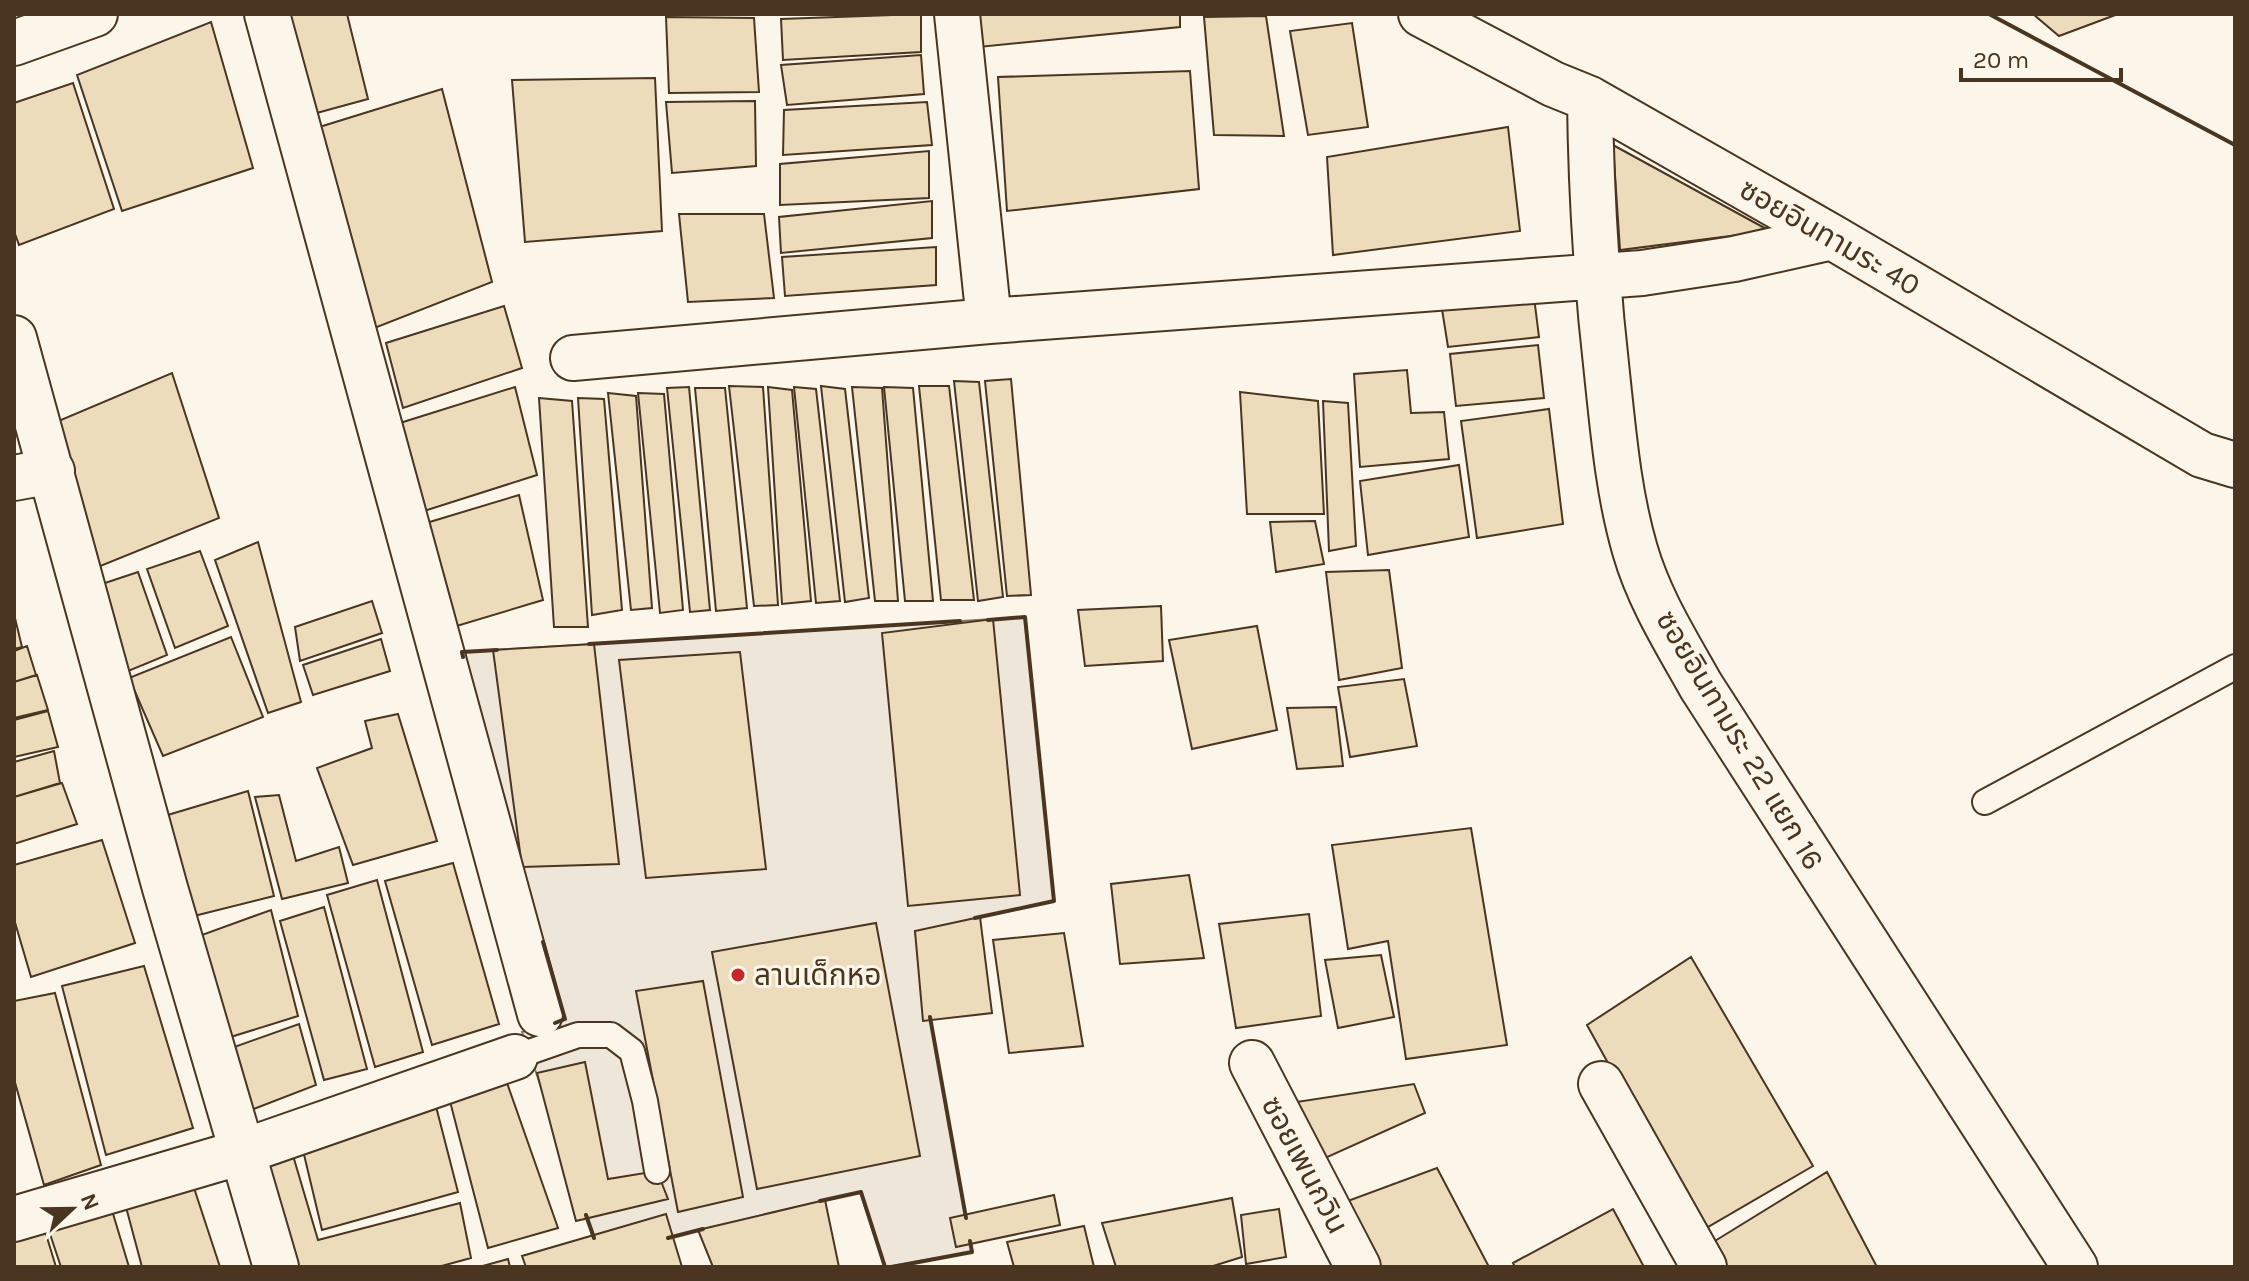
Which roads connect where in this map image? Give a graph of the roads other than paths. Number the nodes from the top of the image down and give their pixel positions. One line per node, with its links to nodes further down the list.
1 (95, 14): 5 (street)
2 (267, 14): 16 (street)
3 (957, 14): 9 (street)
4 (1421, 14): 6 (street, ซอยอินทามระ 40)
5 (14, 43)
6 (1590, 99): 7 (street, ซอยอินทามระ 40); 8 (street, ซอยอินทามระ 22 แยก 16)
7 (1832, 237): 8 (street); 12 (street, ซอยอินทามระ 40)
8 (1597, 276): 9 (street); 25 (street, ซอยอินทามระ 22 แยก 16)
9 (989, 321): 11 (street)
10 (14, 338): 13 (street)
11 (573, 358)
12 (2235, 465)
13 (33, 475): 19 (street)
14 (2235, 667): 15 (lane)
15 (1985, 802)
16 (536, 1038): 19 (street); 20 (lane)
17 (1252, 1063): 23 (street, ซอยเพนกวิน)
18 (1601, 1084): 24 (street)
19 (242, 1152): 21 (street); 22 (street)
20 (657, 1171)
21 (14, 1219)
22 (276, 1267)
23 (1358, 1267)
24 (1704, 1267)
25 (2075, 1267)

